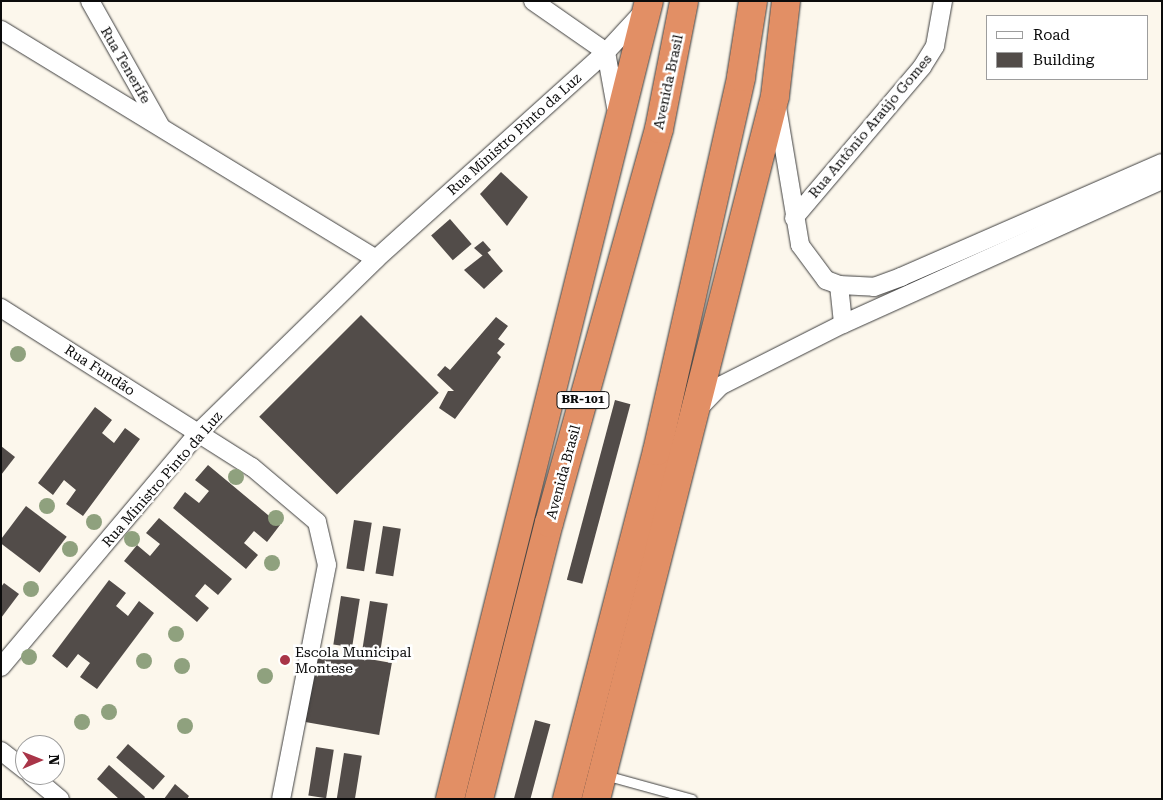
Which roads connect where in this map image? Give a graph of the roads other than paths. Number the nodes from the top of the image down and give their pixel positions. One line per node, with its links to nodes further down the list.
1 (90, 1): 12 (street, Rua Tenerife)
2 (534, 1): 10 (street)
3 (684, 1): 33 (highway, Avenida Brasil / BR-101)
4 (753, 1): 34 (highway)
5 (768, 1): 17 (highway)
6 (786, 1): 11 (highway)
7 (943, 1): 16 (street, Rua Antônio Araújo Gomes)
8 (655, 3): 10 (street, Rua Ministro Pinto da Luz); 13 (highway, Avenida Brasil); 22 (highway, BR-101)
9 (1, 30): 12 (street)
10 (606, 52): 13 (street); 18 (street, Rua Ministro Pinto da Luz)
11 (775, 96): 16 (street); 17 (highway)
12 (163, 129): 18 (street)
13 (618, 139): 22 (highway, Avenida Brasil / BR-101)
14 (1162, 163): 19 (street)
15 (1162, 180): 21 (street)
16 (794, 218): 19 (street)
17 (743, 224): 23 (highway)
18 (376, 259): 24 (street, Rua Ministro Pinto da Luz)
19 (839, 285): 21 (street)
20 (5, 316): 24 (street, Rua Fundão)
21 (843, 324): 23 (street)
22 (568, 340): 32 (highway, Avenida Brasil / BR-101)
23 (695, 413): 29 (highway)
24 (198, 433): 25 (street, Rua Ministro Pinto da Luz); 31 (street, Rua Fundão)
25 (1, 667)
26 (1, 751): 27 (street)
27 (15, 762)
28 (43, 785): 30 (street)
29 (600, 786): 35 (lane)
30 (60, 799)
31 (281, 799)
32 (450, 799)
33 (479, 799)
34 (567, 799)
35 (692, 799)

